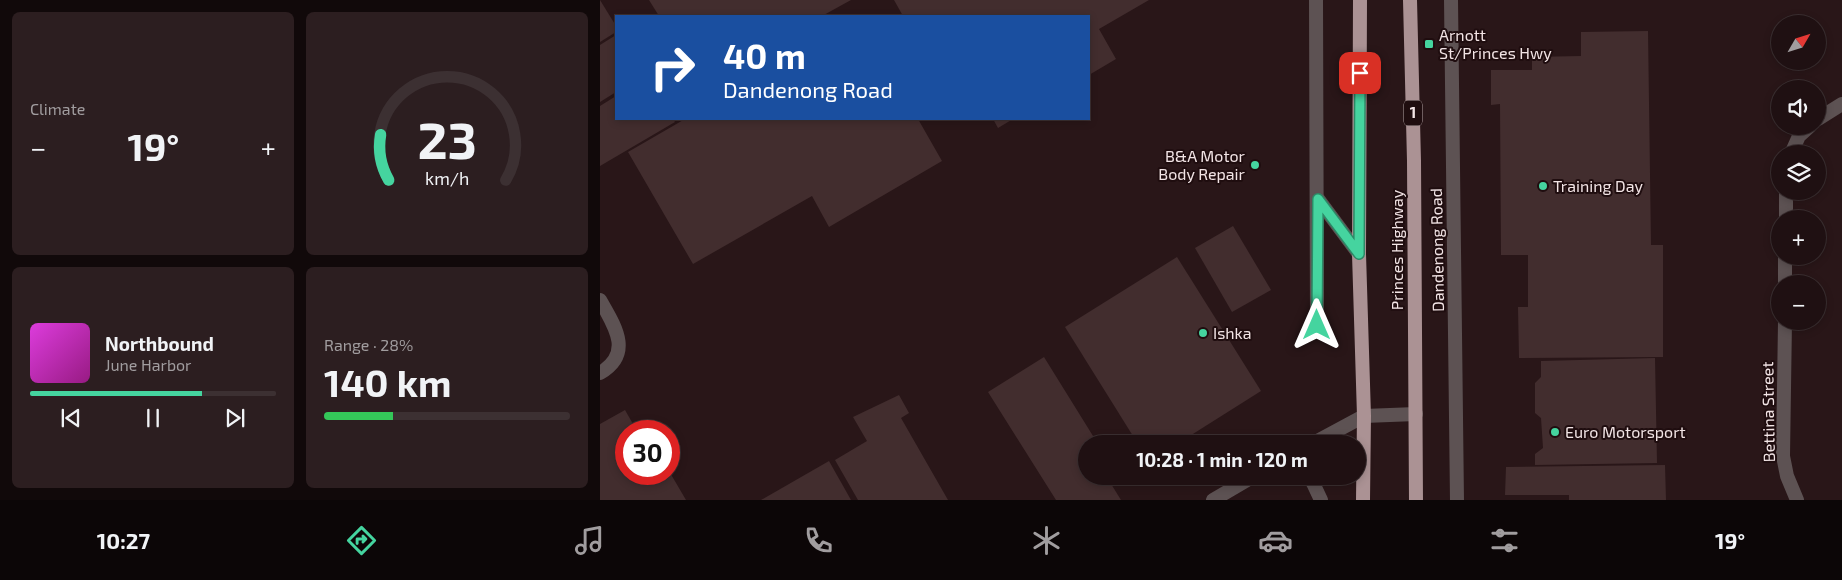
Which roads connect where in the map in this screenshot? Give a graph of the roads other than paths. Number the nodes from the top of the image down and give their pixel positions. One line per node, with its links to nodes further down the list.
1 (1316, 0): 7 (street)
2 (1360, 0): 8 (highway)
3 (1410, 0): 13 (highway, Princes Highway / 1)
4 (1451, 0): 22 (street, Dandenong Road)
5 (1842, 104): 6 (street)
6 (1826, 114)
7 (1318, 199): 8 (street); 10 (street)
8 (1359, 254): 14 (highway)
9 (600, 300): 12 (street)
10 (1317, 325)
11 (1785, 330): 23 (street, Bettina Street)
12 (600, 373)
13 (1416, 414): 14 (street); 21 (highway, Princes Highway / 1)
14 (1364, 416): 15 (street); 20 (highway)
15 (1329, 435)
16 (1239, 485): 18 (street)
17 (1314, 485): 19 (street)
18 (1213, 500)
19 (1321, 500)
20 (1363, 500)
21 (1416, 500)
22 (1457, 500)
23 (1797, 500)

